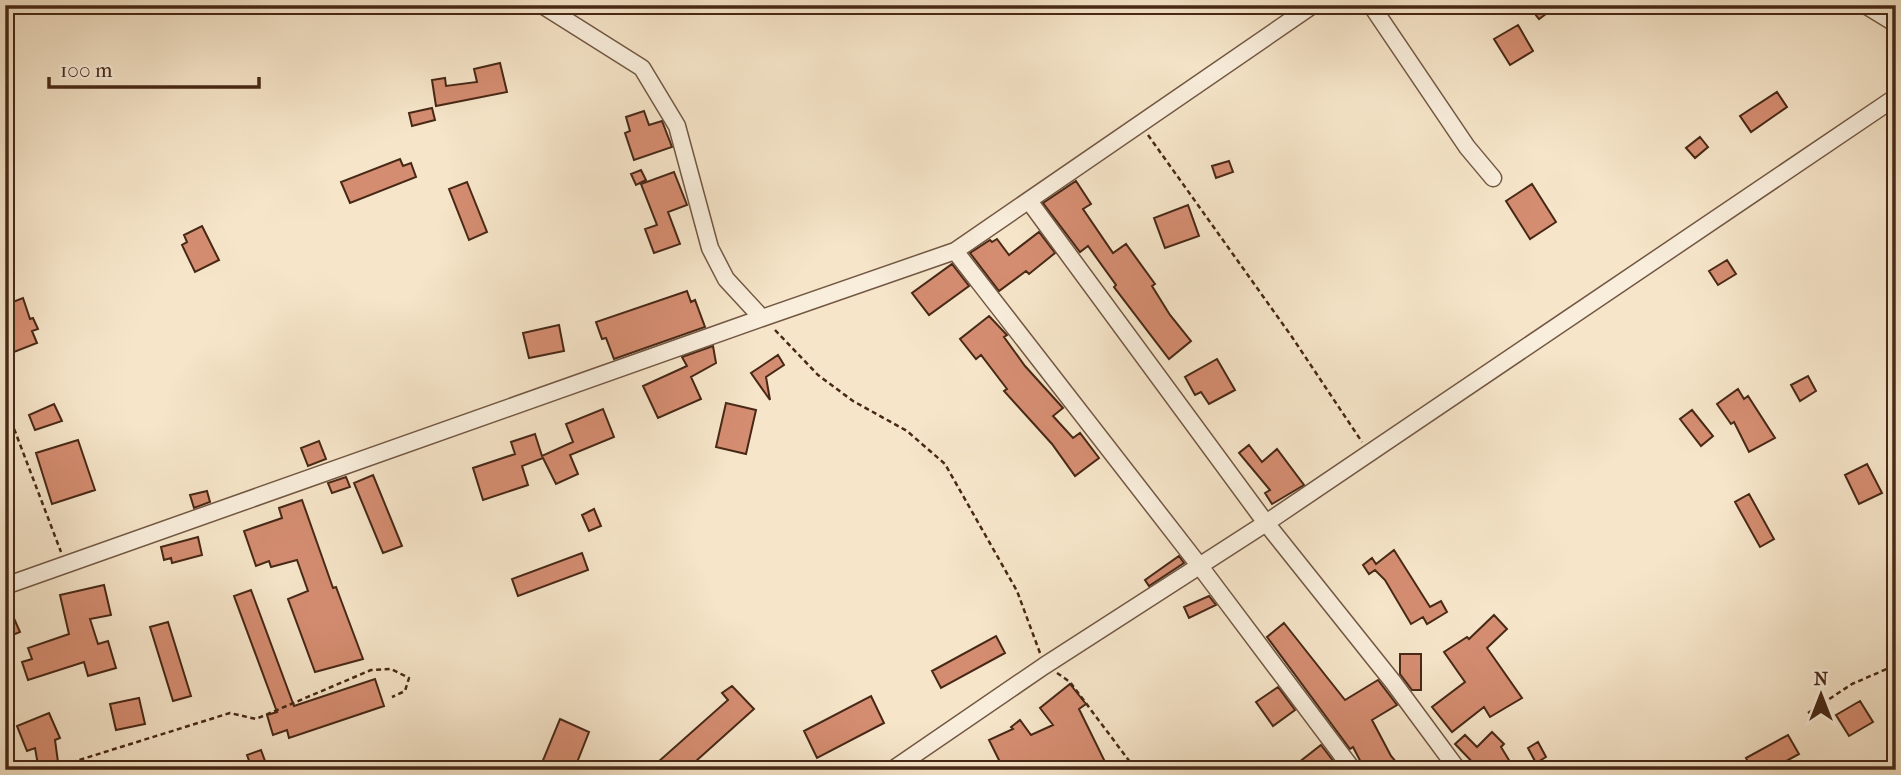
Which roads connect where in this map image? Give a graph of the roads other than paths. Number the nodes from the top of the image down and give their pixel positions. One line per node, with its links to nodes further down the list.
1 (542, 5): 10 (street)
2 (1313, 5): 8 (street)
3 (1371, 5): 7 (street)
4 (1865, 5): 5 (street)
5 (1896, 23)
6 (1896, 97): 11 (street)
7 (1493, 178)
8 (1029, 201): 9 (street); 11 (street)
9 (954, 251): 10 (street); 12 (street)
10 (762, 318): 13 (street)
11 (1266, 523): 12 (street); 16 (street)
12 (1199, 564): 14 (street); 15 (street)
13 (5, 586)
14 (892, 770)
15 (1353, 770)
16 (1458, 770)

